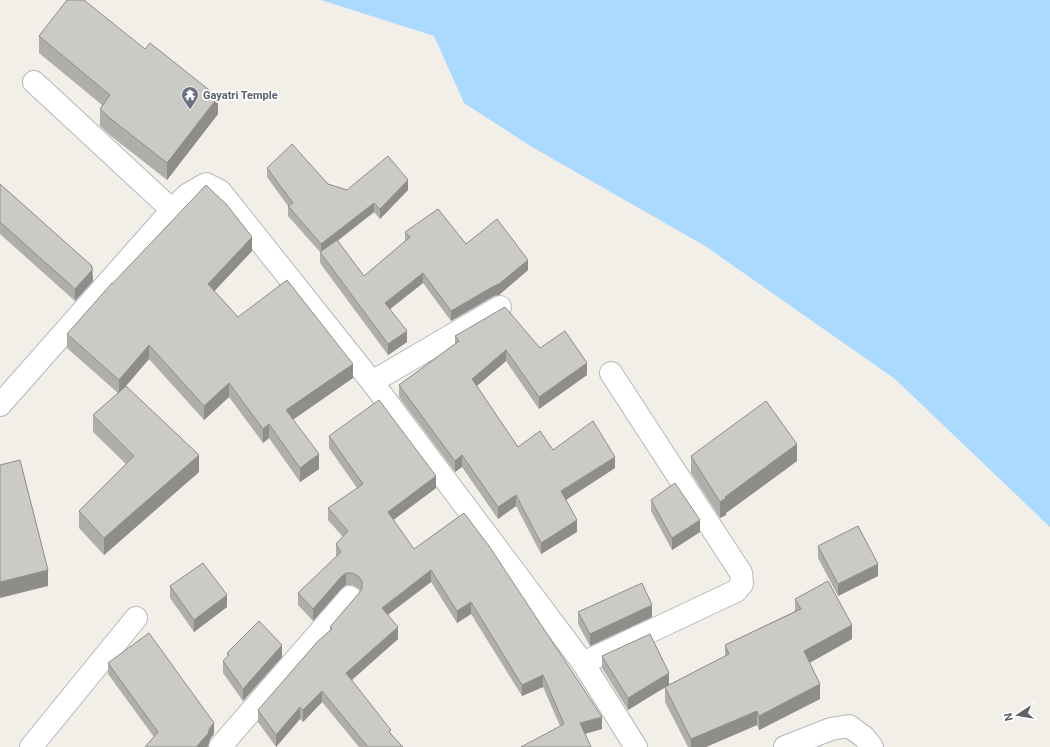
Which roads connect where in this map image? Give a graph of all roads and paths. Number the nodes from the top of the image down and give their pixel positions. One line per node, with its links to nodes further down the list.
1 (34, 82): 2 (street)
2 (172, 210): 5 (street); 6 (street)
3 (500, 307): 5 (street)
4 (611, 373): 9 (street)
5 (372, 382): 9 (street)
6 (0, 405)
7 (350, 597): 11 (street)
8 (136, 618): 10 (street)
9 (583, 664): 12 (street)
10 (31, 747)
11 (220, 747)
12 (636, 747)
13 (785, 747): 14 (street)
14 (872, 747)

